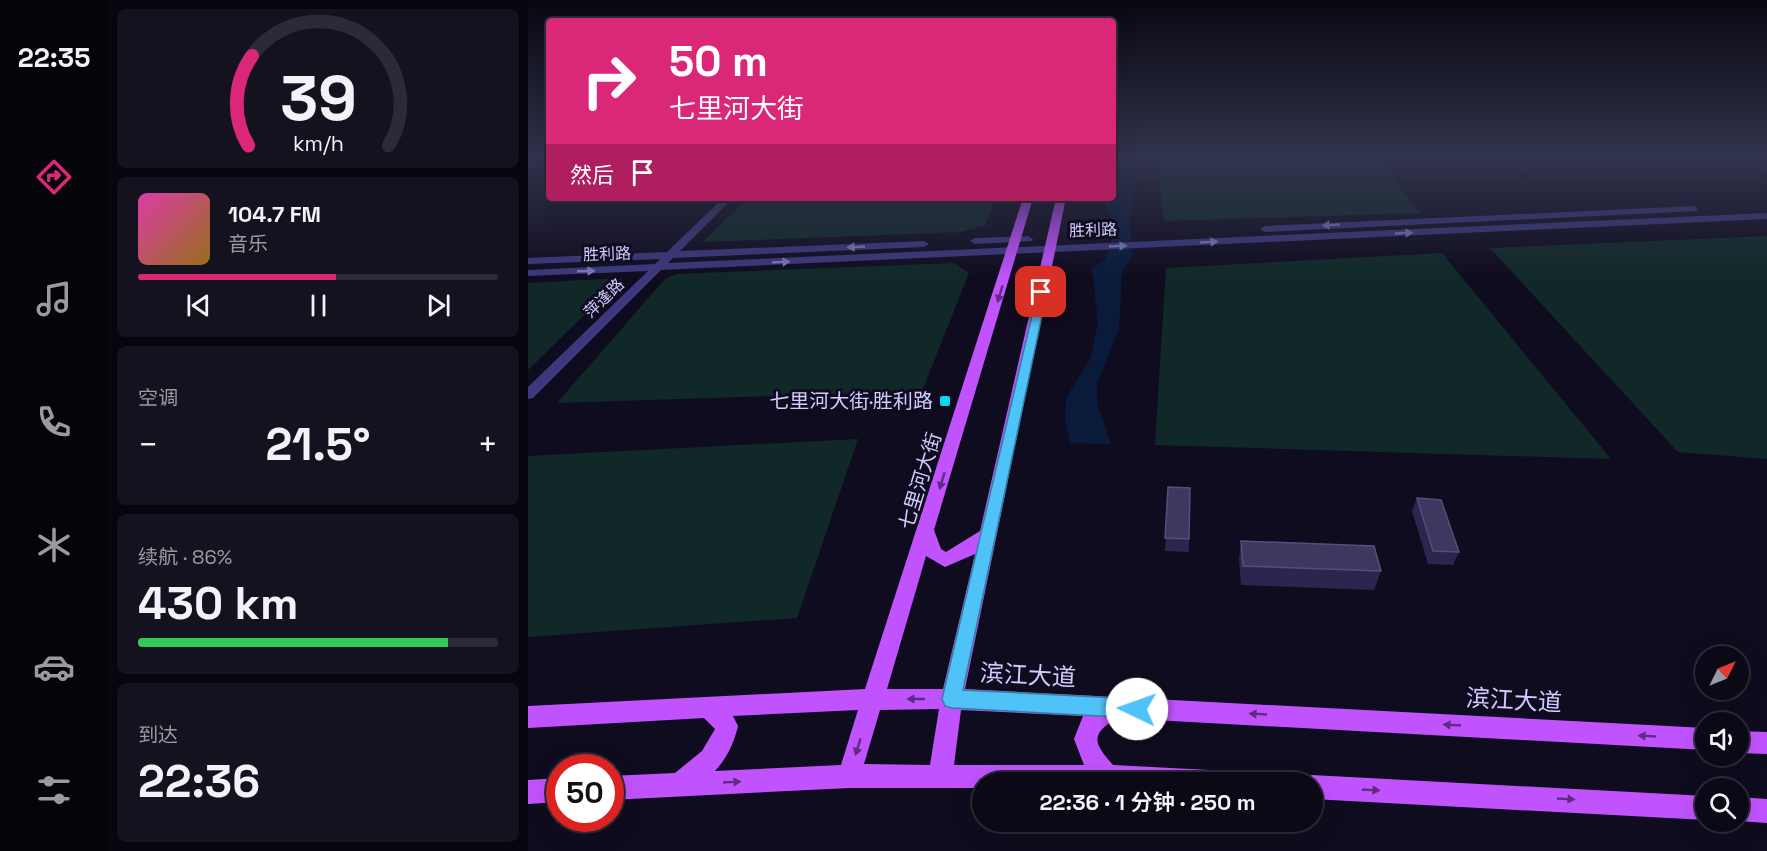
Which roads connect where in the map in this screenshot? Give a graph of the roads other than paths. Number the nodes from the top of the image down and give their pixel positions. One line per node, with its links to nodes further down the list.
1 (725, 201): 10 (street, 萍逢路)
2 (1027, 201): 8 (main road, 七里河大街)
3 (1060, 201): 7 (main road)
4 (1767, 206): 6 (street, 胜利路, one-way to 6)
5 (1767, 216): 6 (street, 胜利路, one-way to 5)
6 (1150, 239): 7 (street, 胜利路)
7 (1052, 244): 8 (street, 胜利路); 16 (main road)
8 (1014, 245): 9 (street, 胜利路); 15 (main road, 七里河大街, one-way to 15)
9 (893, 251): 10 (street, one-way to 10); 12 (street, 胜利路, one-way to 9)
10 (671, 255): 11 (street); 12 (street, 萍逢路)
11 (528, 261)
12 (658, 268): 13 (street, 胜利路, one-way to 12); 14 (street, 萍逢路)
13 (528, 273)
14 (528, 395)
15 (926, 531): 16 (main road); 17 (main road, 七里河大街)
16 (989, 534): 18 (main road)
17 (872, 699): 18 (main road, 滨江大道, one-way to 17); 19 (main road, 滨江大道); 26 (main road, 七里河大街, one-way to 26)
18 (952, 699): 20 (main road, 滨江大道); 27 (main road)
19 (707, 706): 21 (main road, 滨江大道); 29 (main road)
20 (1114, 708): 22 (main road, 滨江大道, one-way to 20); 25 (main road)
21 (528, 717)
22 (1695, 739)
23 (1749, 742): 24 (main road)
24 (1767, 743)
25 (1103, 772)
26 (849, 776): 27 (main road); 29 (main road, one-way to 26)
27 (940, 777): 28 (main road)
28 (972, 777)
29 (680, 784): 30 (main road)
30 (624, 787)
31 (1323, 788): 34 (main road, one-way to 34)
32 (546, 791): 33 (main road)
33 (528, 792)
34 (1695, 807)
35 (1749, 810): 36 (main road)
36 (1767, 811)

